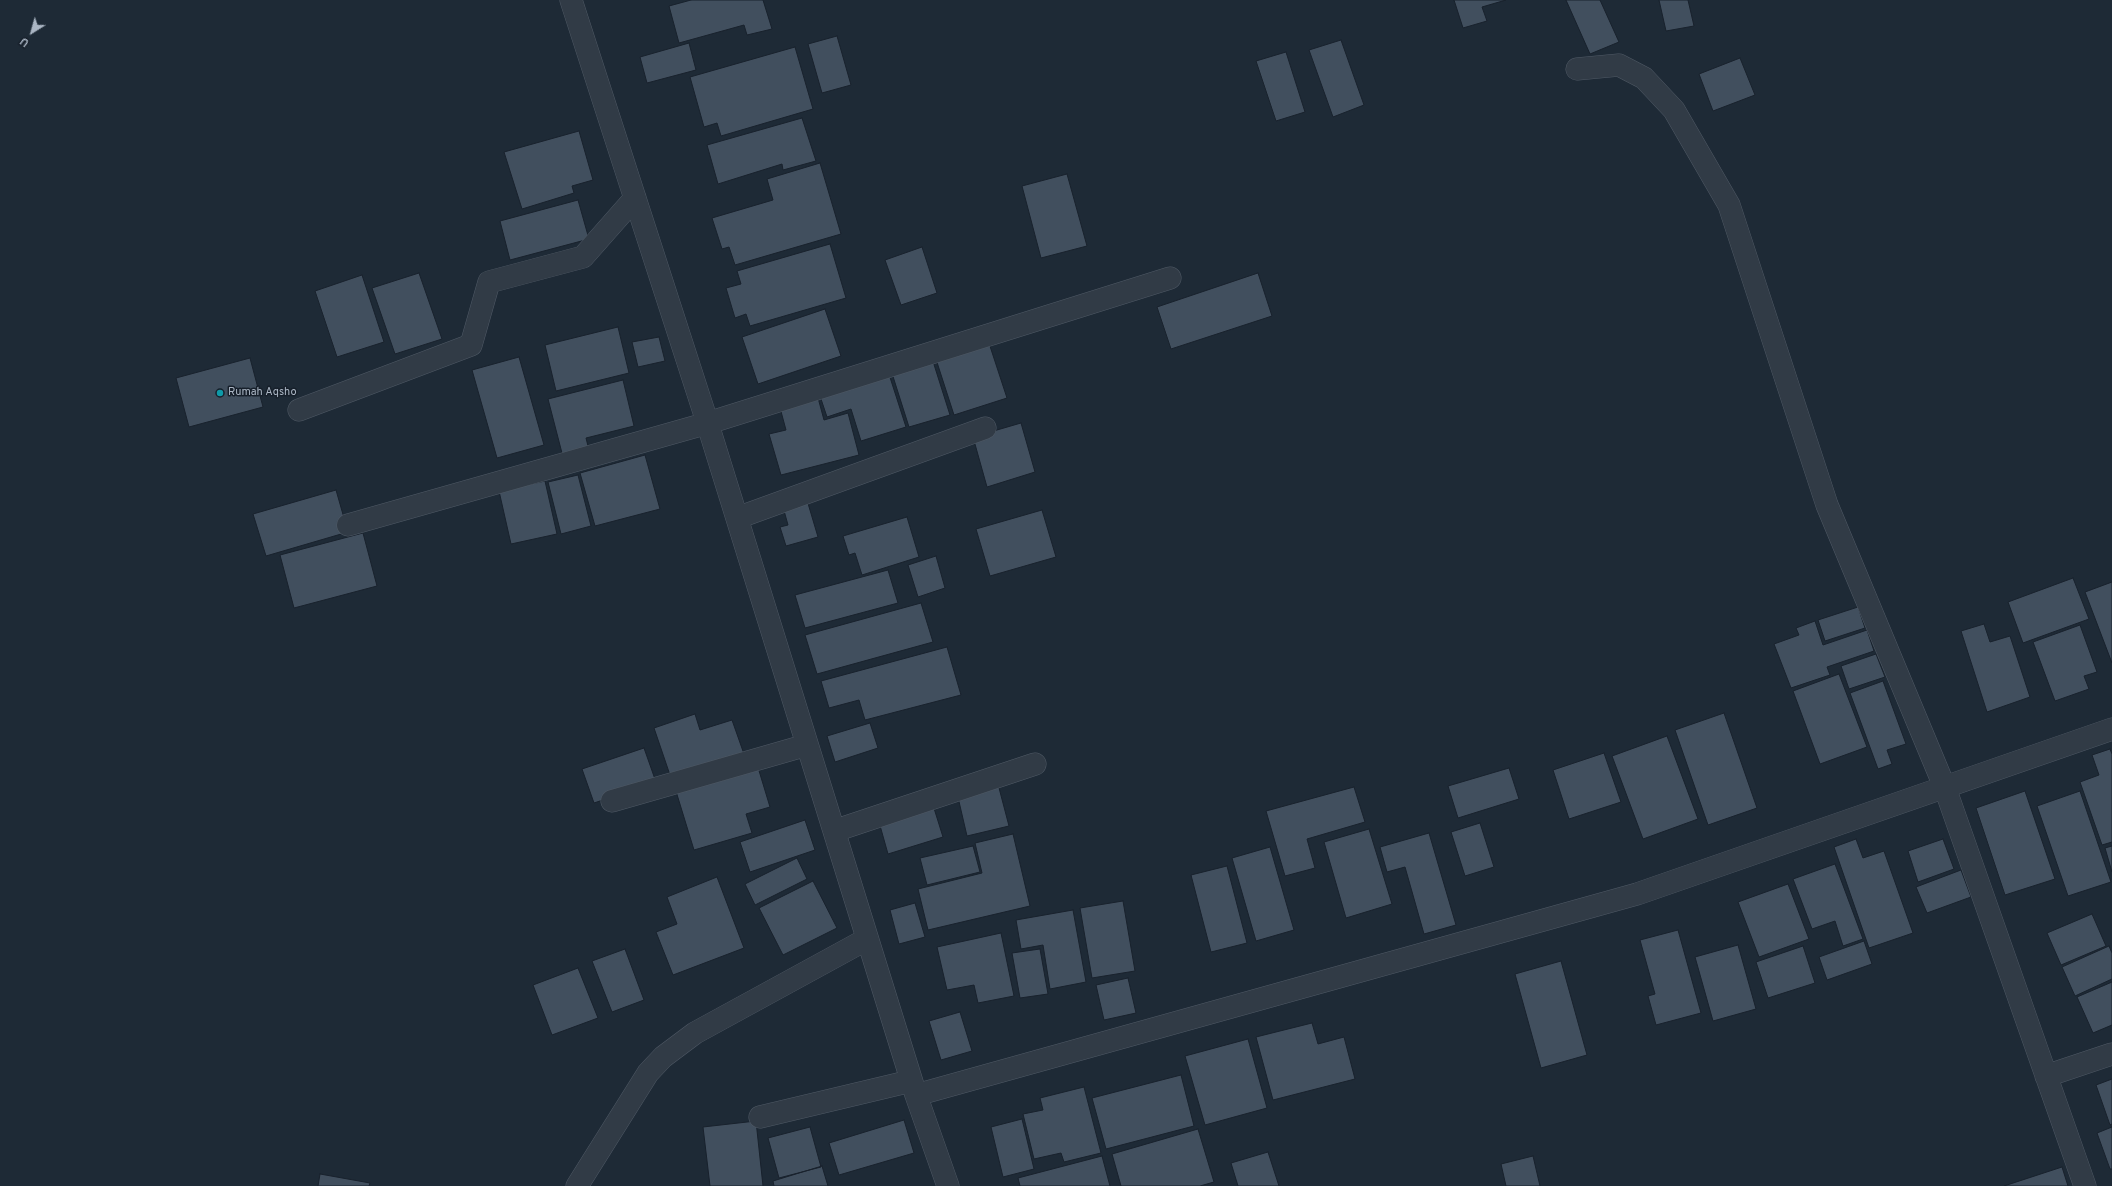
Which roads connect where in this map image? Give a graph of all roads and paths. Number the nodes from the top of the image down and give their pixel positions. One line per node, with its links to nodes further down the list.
1 (571, 0): 3 (street)
2 (1577, 68): 13 (street)
3 (635, 198): 5 (street); 6 (street)
4 (1170, 278): 6 (street)
5 (299, 410)
6 (708, 423): 8 (street); 9 (street)
7 (985, 428): 8 (street)
8 (737, 518): 11 (street)
9 (348, 525)
10 (2112, 730): 13 (street)
11 (807, 745): 14 (street); 15 (street)
12 (1035, 764): 15 (street)
13 (1945, 788): 18 (street); 19 (street)
14 (612, 801)
15 (834, 832): 16 (street)
16 (867, 939): 19 (street); 21 (street)
17 (2112, 1054): 18 (street)
18 (2046, 1076): 23 (street)
19 (914, 1088): 20 (street); 22 (street)
20 (760, 1117)
21 (577, 1186)
22 (948, 1186)
23 (2085, 1186)

